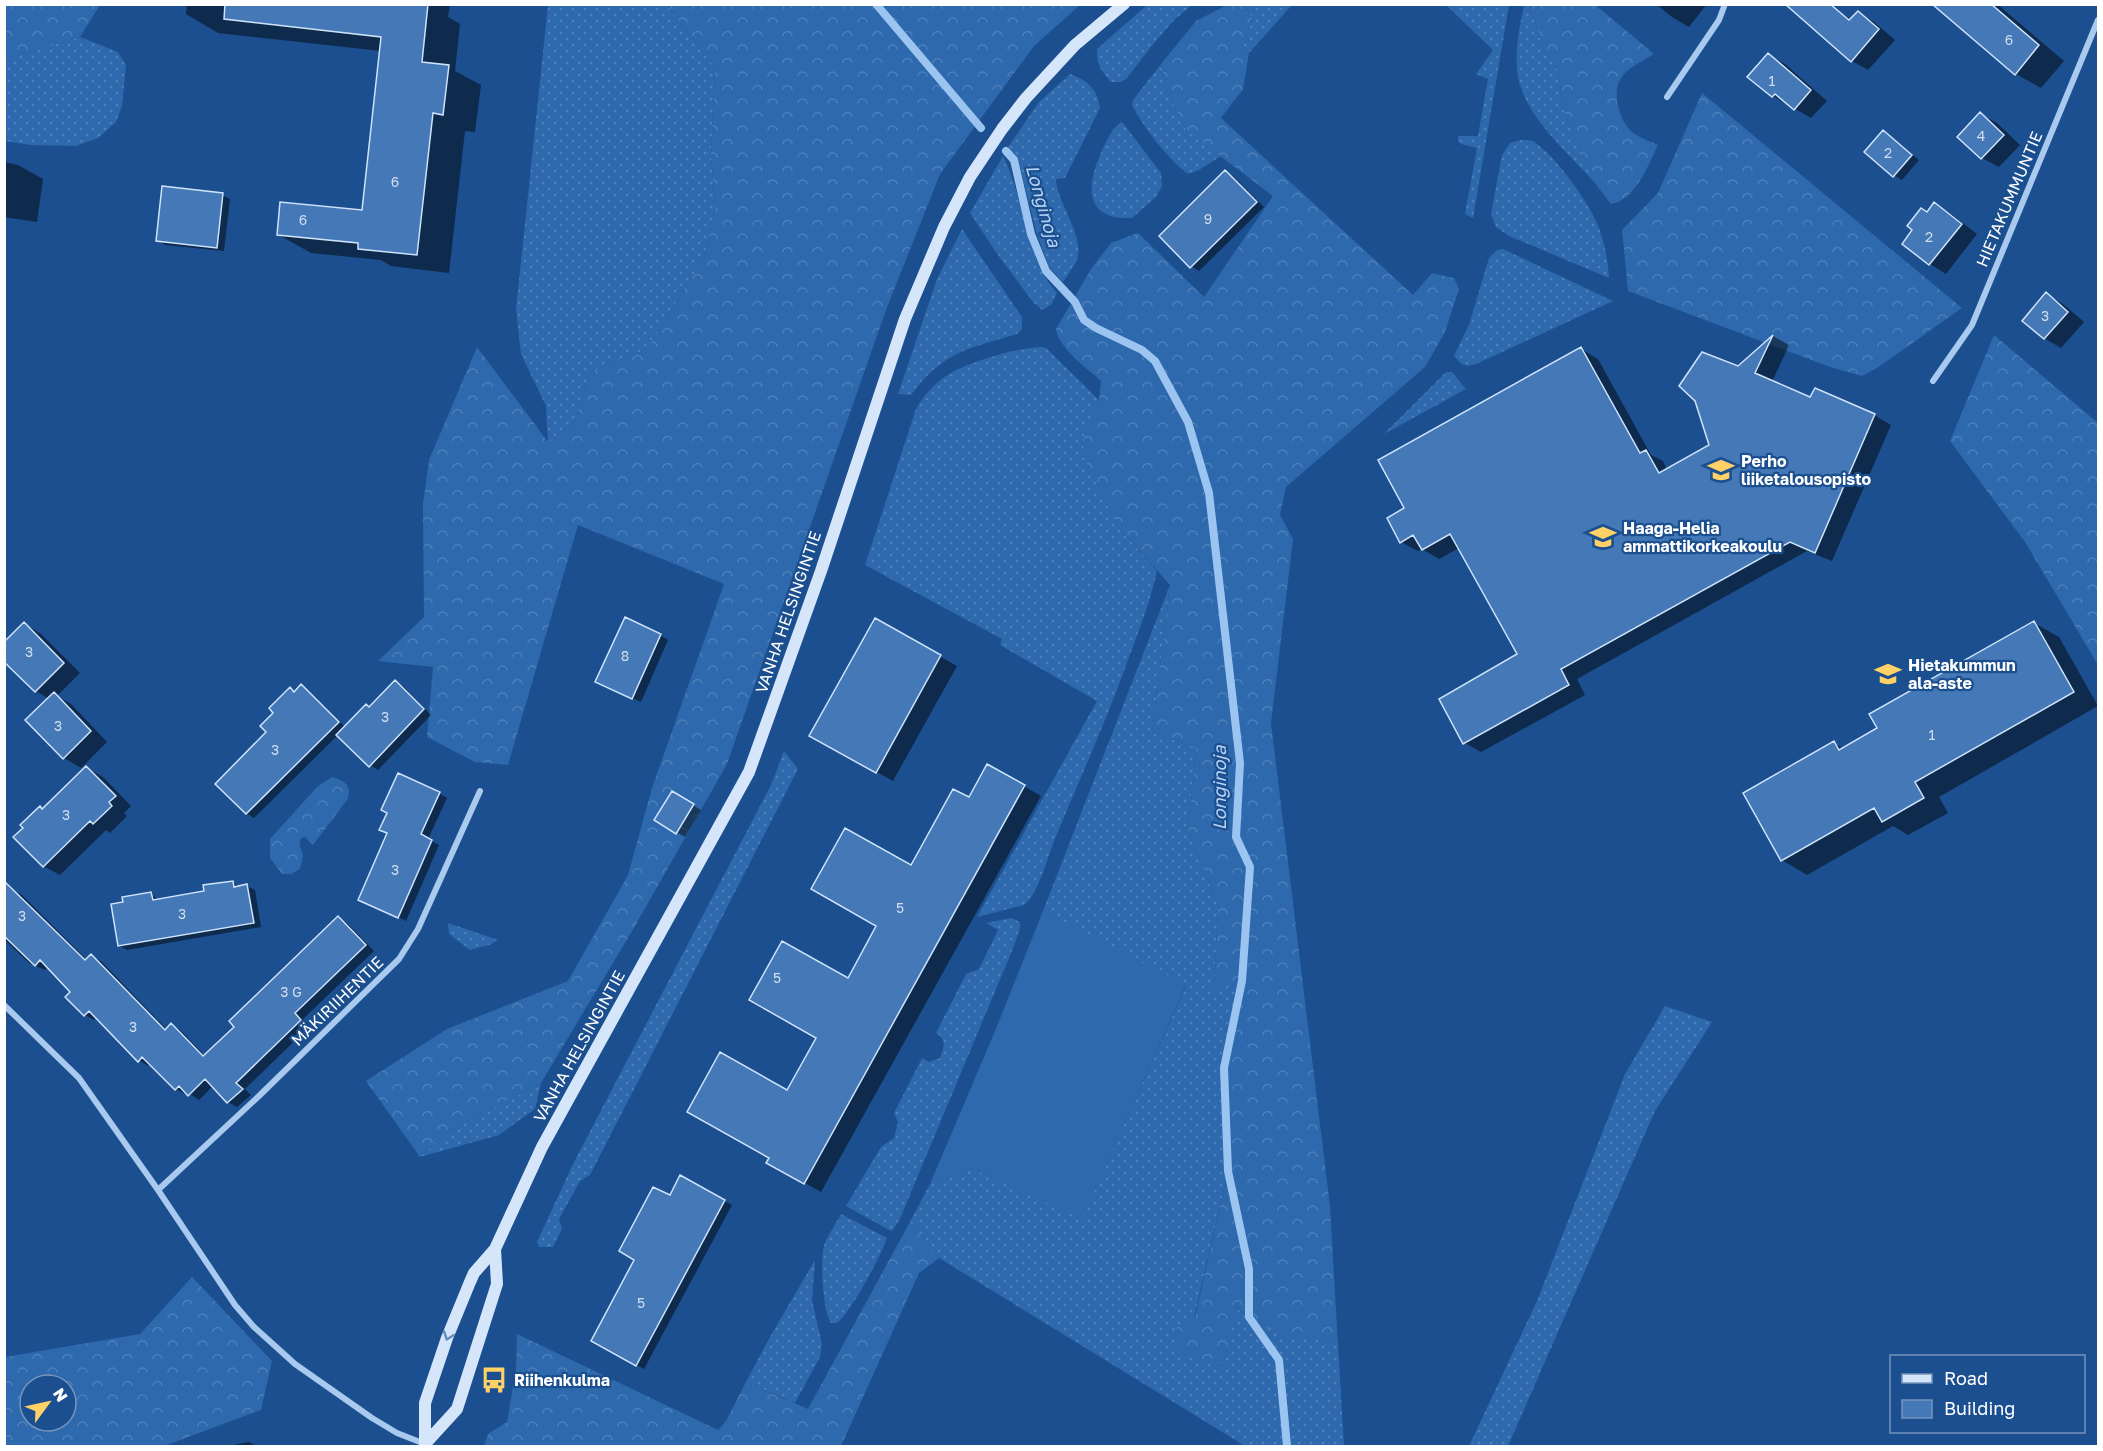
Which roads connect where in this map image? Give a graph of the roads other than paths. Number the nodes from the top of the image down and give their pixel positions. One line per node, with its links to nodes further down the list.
1 (1124, 4): 9 (main road, VANHA HELSINGINTIE)
2 (1725, 4): 4 (street)
3 (2098, 20): 5 (street, HIETAKUMMUNTIE)
4 (1667, 97)
5 (1932, 381)
6 (480, 791): 8 (street, MÄKIRIIHENTIE)
7 (4, 1005): 8 (street)
8 (158, 1190): 10 (street)
9 (495, 1248): 10 (main road, VANHA HELSINGINTIE, one-way to 10); 10 (main road, VANHA HELSINGINTIE)
10 (425, 1445)

